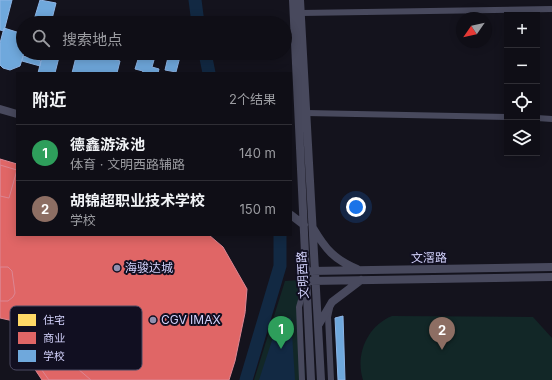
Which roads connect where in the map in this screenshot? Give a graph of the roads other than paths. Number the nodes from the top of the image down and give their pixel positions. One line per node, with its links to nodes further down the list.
1 (293, 0): 12 (street, 文明西路)
2 (300, 0): 4 (street, 文明西路)
3 (552, 9): 4 (street)
4 (301, 13): 6 (street, 文明西路)
5 (0, 109): 7 (street)
6 (306, 113): 8 (street); 12 (street, 文明西路)
7 (16, 114)
8 (504, 118)
9 (540, 118): 10 (street)
10 (552, 119)
11 (292, 216): 12 (street)
12 (309, 226): 14 (street, 文明西路); 15 (street, 文明西路); 16 (street)
13 (552, 267): 16 (street, 文滘路)
14 (306, 271): 15 (street, 文滘路); 18 (street, 文明西路)
15 (315, 272): 16 (street, 文滘路); 19 (street, 文明西路)
16 (361, 275): 17 (street, 文滘路); 19 (street, 文滘路); 20 (street)
17 (552, 277)
18 (307, 281): 19 (street, 文滘路); 22 (street); 23 (street, 文明西路)
19 (316, 281): 21 (street, 文明西路)
20 (332, 302): 21 (street); 25 (street)
21 (318, 326): 24 (street, 文明西路)
22 (302, 380)
23 (311, 380)
24 (321, 380)
25 (331, 380)

